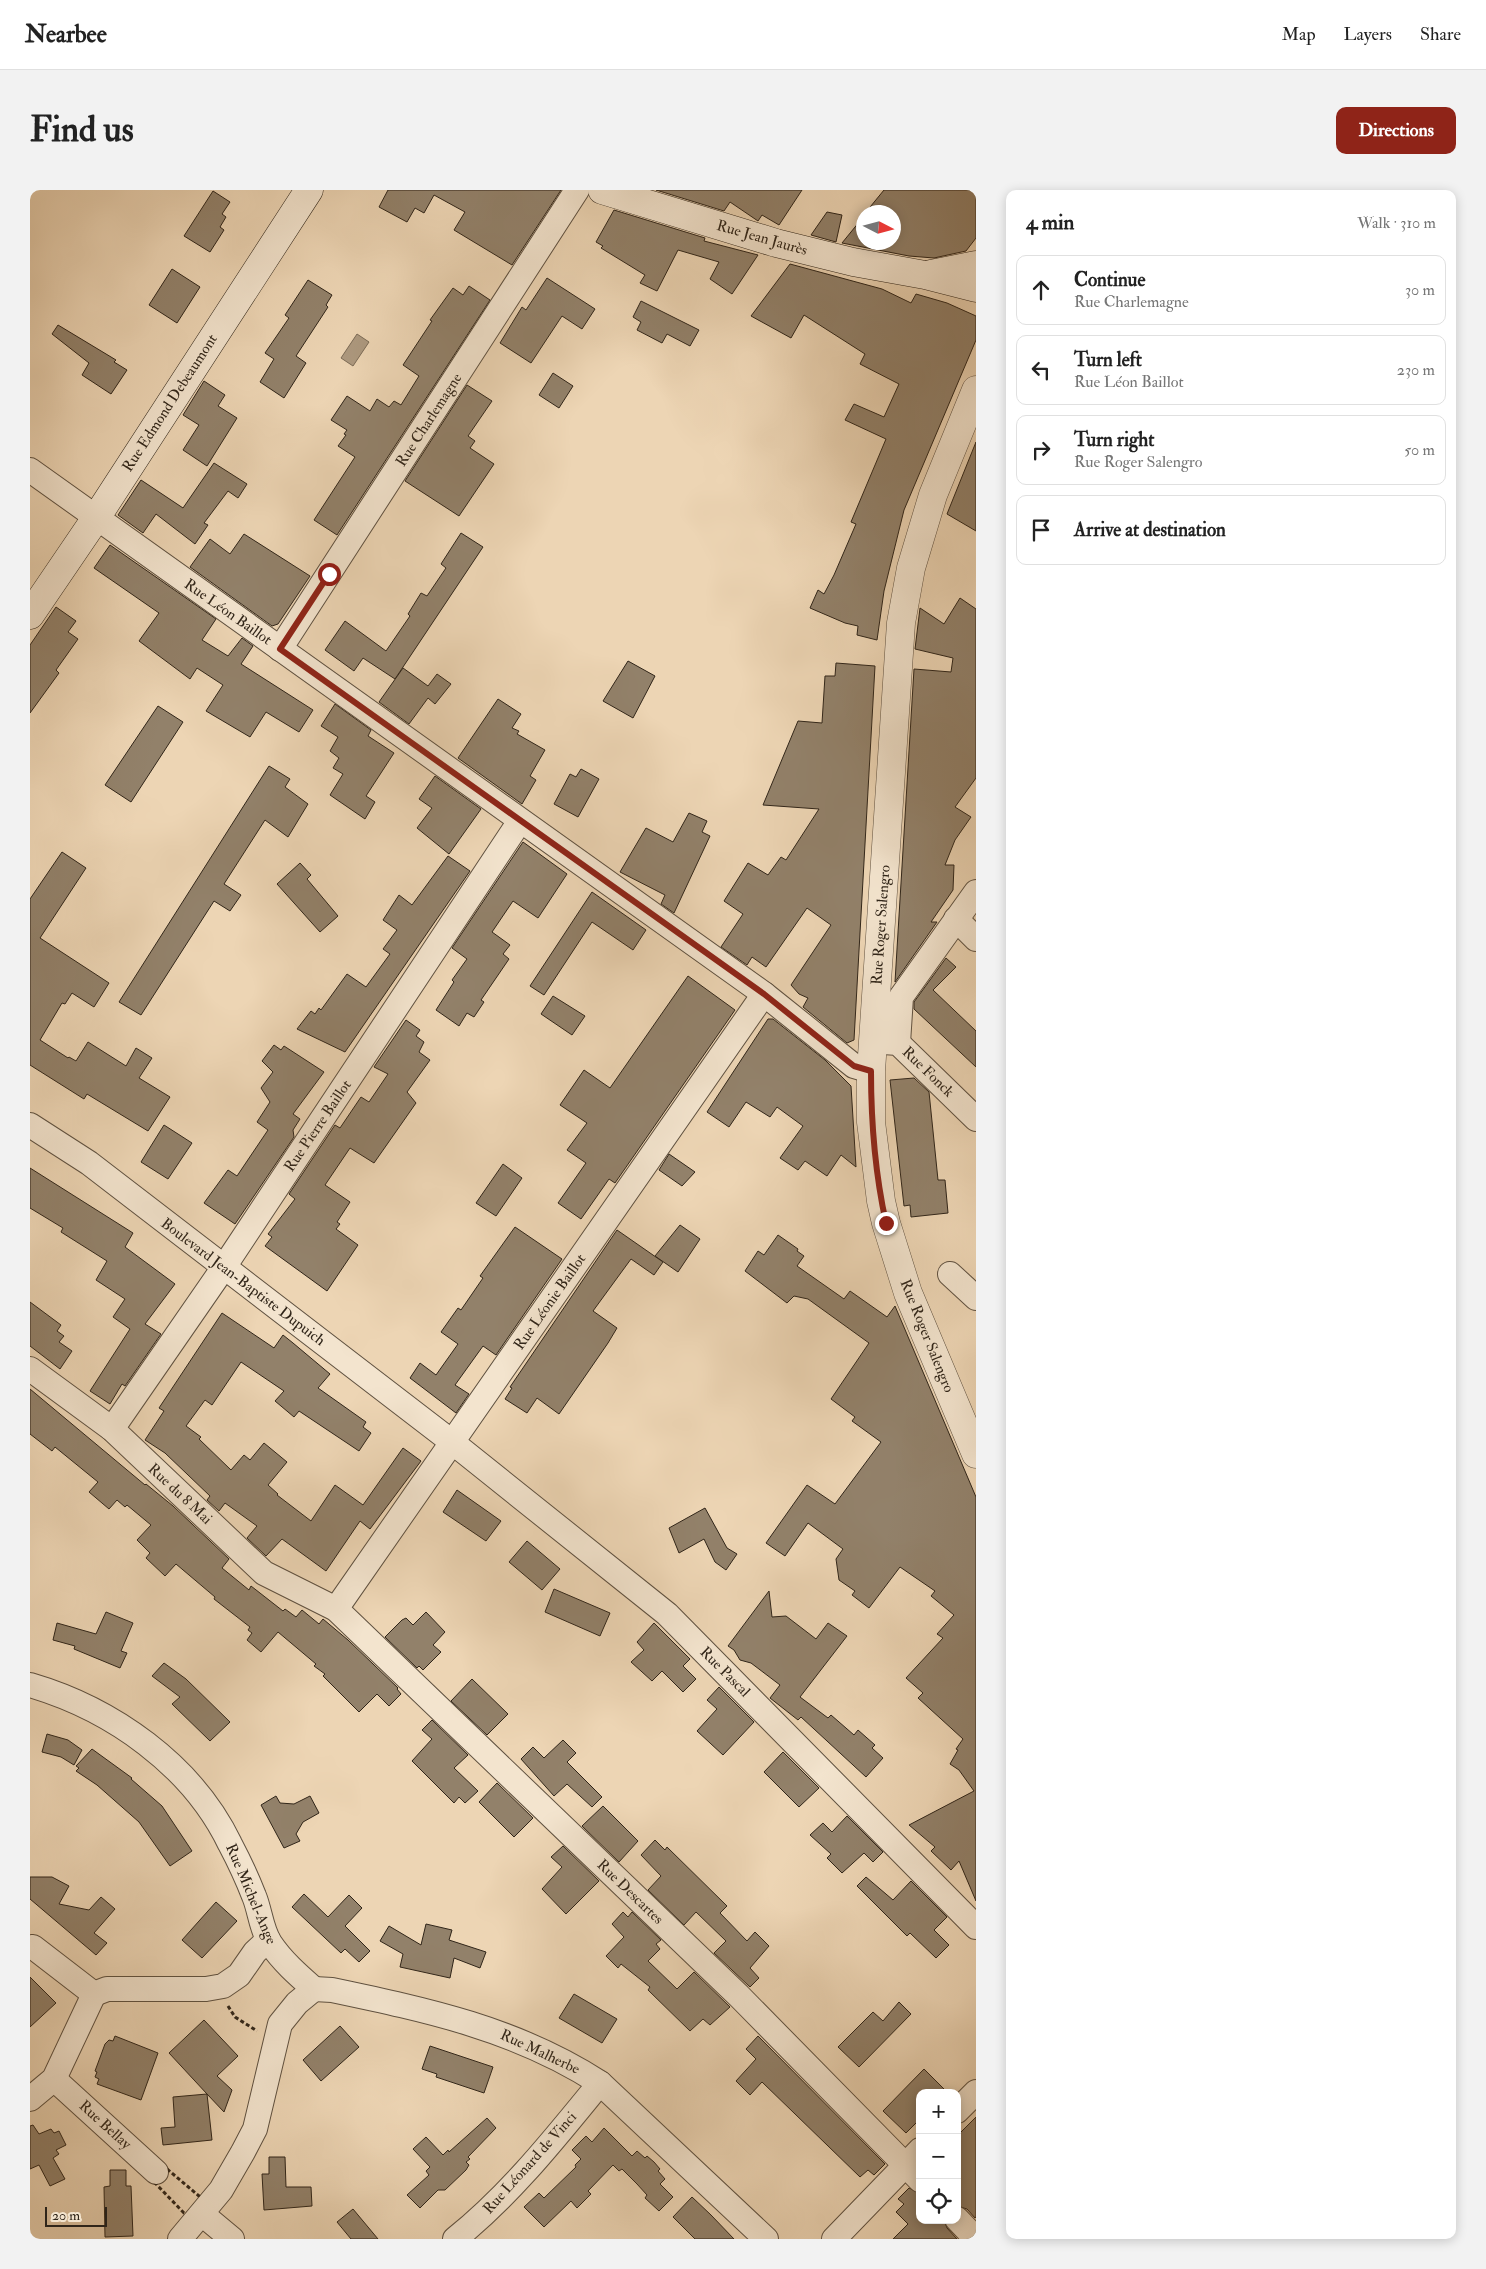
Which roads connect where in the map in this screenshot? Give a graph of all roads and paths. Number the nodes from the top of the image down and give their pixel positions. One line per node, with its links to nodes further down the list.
1 (309, 190): 9 (street, Rue Edmond Debeaumont)
2 (577, 190): 11 (street, Rue Charlemagne)
3 (602, 190): 5 (street, Rue Jean Jaurès)
4 (976, 265): 5 (street, Rue Jean Jaurès)
5 (925, 275): 6 (street, Rue Jean Jaurès)
6 (976, 288)
7 (976, 390): 17 (street, Rue Roger Salengro)
8 (30, 470): 9 (street, Rue Léon Baillot)
9 (96, 518): 10 (street, Rue Edmond Debeaumont); 11 (street, Rue Léon Baillot)
10 (30, 615)
11 (280, 649): 12 (street, Rue Léon Baillot)
12 (520, 821): 16 (street, Rue Léon Baillot); 21 (street, Rue Pierre Baillot)
13 (976, 892): 14 (street)
14 (956, 919): 15 (street); 17 (street)
15 (976, 939)
16 (764, 994): 18 (street, Rue Léon Baillot); 26 (street, Rue Léonie Baillot)
17 (886, 1042): 18 (street, Rue Roger Salengro); 19 (street, Rue Fonck)
18 (871, 1071): 27 (street, Rue Roger Salengro)
19 (976, 1119)
20 (30, 1125): 21 (street, Boulevard Jean-Baptiste Dupuich)
21 (224, 1268): 25 (street, Rue Pierre Baillot); 26 (street, Boulevard Jean-Baptiste Dupuich)
22 (950, 1274): 23 (street)
23 (976, 1298)
24 (30, 1369): 25 (street, Rue du 8 Mai)
25 (112, 1429): 28 (street, Rue du 8 Mai)
26 (452, 1442): 28 (street, Rue Léonie Baillot); 30 (street, Rue Pascal)
27 (976, 1454)
28 (336, 1609): 42 (street, Rue Descartes)
29 (30, 1685): 31 (street, Rue Michel-Ange)
30 (976, 1927)
31 (268, 1940): 33 (street); 34 (street, Rue Michel-Ange)
32 (33, 1947): 35 (street)
33 (218, 1987): 35 (street); 36 (path)
34 (314, 1989): 36 (street); 38 (street, Rue Malherbe)
35 (94, 1994): 37 (street)
36 (276, 2040): 44 (street)
37 (54, 2079): 40 (street); 43 (street, Rue Bellay)
38 (600, 2083): 48 (street, Rue Léonard de Vinci); 49 (street, Rue Malherbe)
39 (976, 2092): 41 (street)
40 (30, 2099)
41 (961, 2107)
42 (915, 2165): 50 (street)
43 (156, 2172): 44 (path); 44 (path)
44 (202, 2214): 46 (street); 47 (street)
45 (961, 2223): 51 (street)
46 (180, 2239)
47 (232, 2239)
48 (455, 2239)
49 (766, 2239)
50 (834, 2239)
51 (976, 2239)

